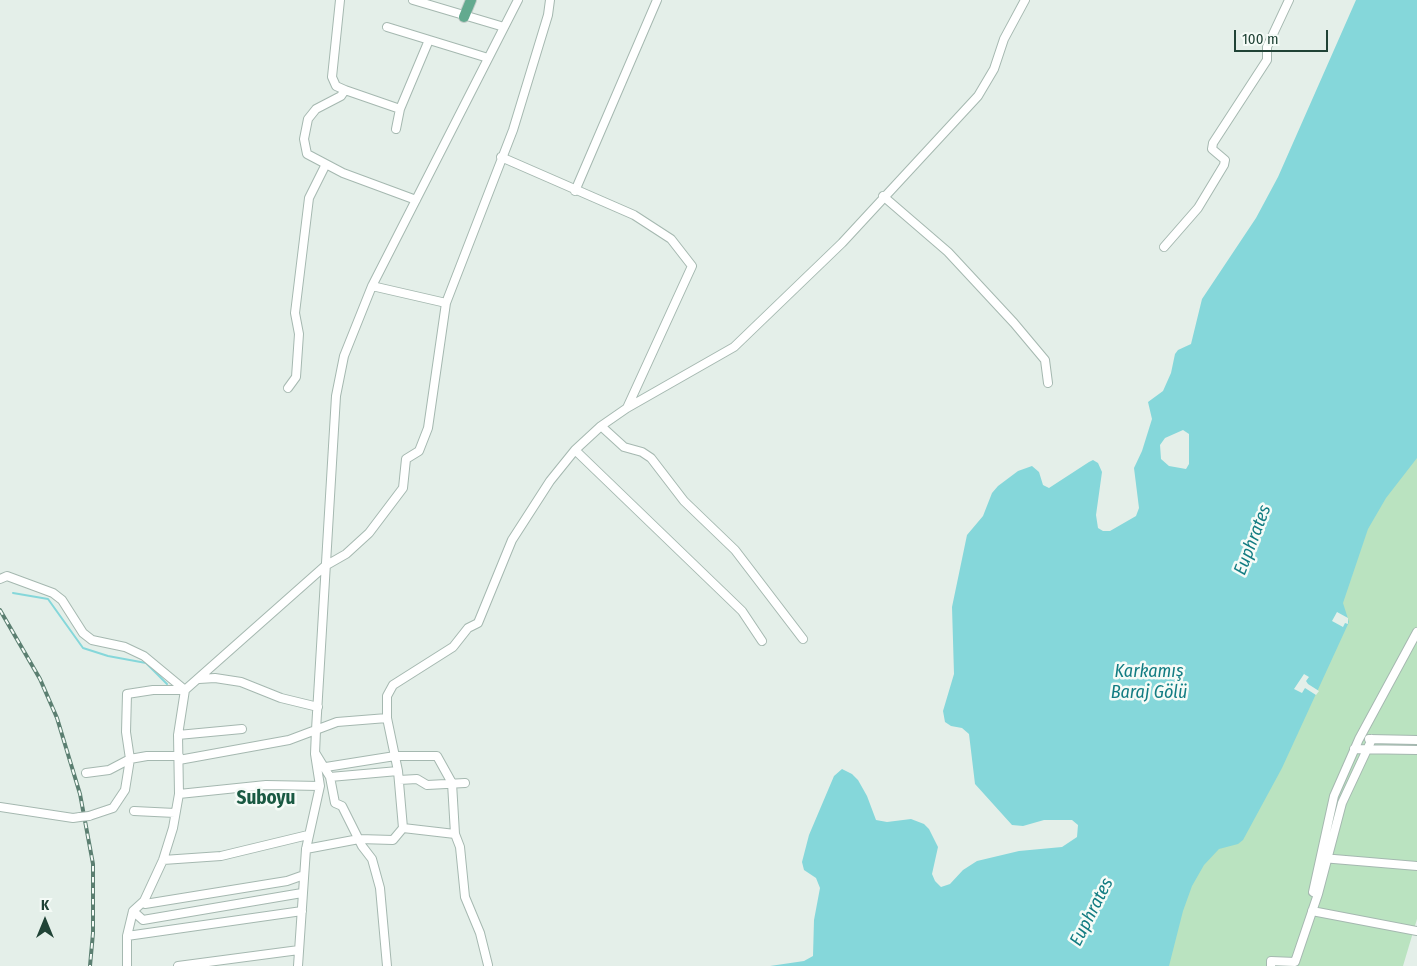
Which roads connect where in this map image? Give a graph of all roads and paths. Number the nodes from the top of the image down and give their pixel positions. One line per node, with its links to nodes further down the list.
1 (340, 0): 14 (street)
2 (414, 0): 9 (street)
3 (471, 0): 9 (main road)
4 (518, 0): 11 (street)
5 (550, 0): 17 (street)
6 (657, 0): 19 (street)
7 (1025, 0): 20 (street)
8 (1289, 0): 22 (street)
9 (464, 16): 11 (street)
10 (387, 27): 12 (street)
11 (504, 27): 13 (street)
12 (429, 40): 13 (street); 15 (street)
13 (488, 58): 21 (street)
14 (345, 90): 15 (street); 18 (street)
15 (400, 109): 16 (street)
16 (396, 129)
17 (501, 158): 19 (street); 24 (street)
18 (326, 164): 21 (street); 26 (street)
19 (575, 191): 27 (street)
20 (883, 196): 25 (street); 27 (street)
21 (416, 200): 23 (street)
22 (1164, 247)
23 (372, 286): 24 (street); 30 (street)
24 (446, 303): 30 (street)
25 (1048, 383)
26 (288, 388)
27 (627, 408): 28 (street)
28 (601, 426): 29 (street); 33 (street)
29 (575, 450): 34 (street); 38 (street)
30 (325, 566): 35 (street); 37 (street)
31 (0, 580): 36 (street)
32 (1417, 632): 42 (street)
33 (804, 639)
34 (762, 641)
35 (198, 679): 36 (street); 37 (street)
36 (185, 690): 41 (street); 51 (street)
37 (318, 707): 40 (street)
38 (388, 718): 40 (street); 49 (street)
39 (242, 729): 41 (street)
40 (316, 730): 48 (street); 50 (street)
41 (178, 735): 50 (street)
42 (1359, 739): 43 (street); 46 (street)
43 (1372, 739): 44 (street); 45 (street)
44 (1417, 740)
45 (1368, 748): 46 (street); 47 (street); 69 (street)
46 (1354, 749): 69 (street)
47 (1417, 750)
48 (316, 754): 52 (street); 59 (street)
49 (395, 756): 52 (street); 53 (street); 57 (street)
50 (179, 758): 51 (street); 60 (street)
51 (130, 759): 54 (street); 61 (street)
52 (326, 767): 55 (street)
53 (398, 770): 55 (street); 56 (street)
54 (86, 773)
55 (330, 777): 67 (street)
56 (399, 780): 57 (street); 64 (street)
57 (452, 783): 58 (street); 65 (street)
58 (465, 784)
59 (320, 786): 60 (street); 66 (street)
60 (179, 794): 63 (street)
61 (0, 807)
62 (134, 811): 63 (street)
63 (175, 813): 70 (street)
64 (403, 828): 65 (street); 67 (street)
65 (455, 834): 85 (street)
66 (308, 835): 68 (street); 70 (street)
67 (359, 839): 68 (street); 84 (street)
68 (306, 848): 72 (street)
69 (1323, 858): 71 (street); 77 (street)
70 (163, 860): 74 (street)
71 (1417, 866)
72 (304, 875): 73 (street); 74 (street)
73 (302, 893): 75 (street); 76 (street)
74 (144, 901): 75 (street)
75 (133, 911): 79 (street)
76 (302, 911): 79 (street); 80 (street)
77 (1312, 911): 78 (street); 86 (street)
78 (1417, 931)
79 (127, 936): 81 (street)
80 (299, 950): 82 (street); 83 (street)
81 (127, 966)
82 (178, 966)
83 (298, 966)
84 (387, 966)
85 (488, 966)
86 (1271, 966)

